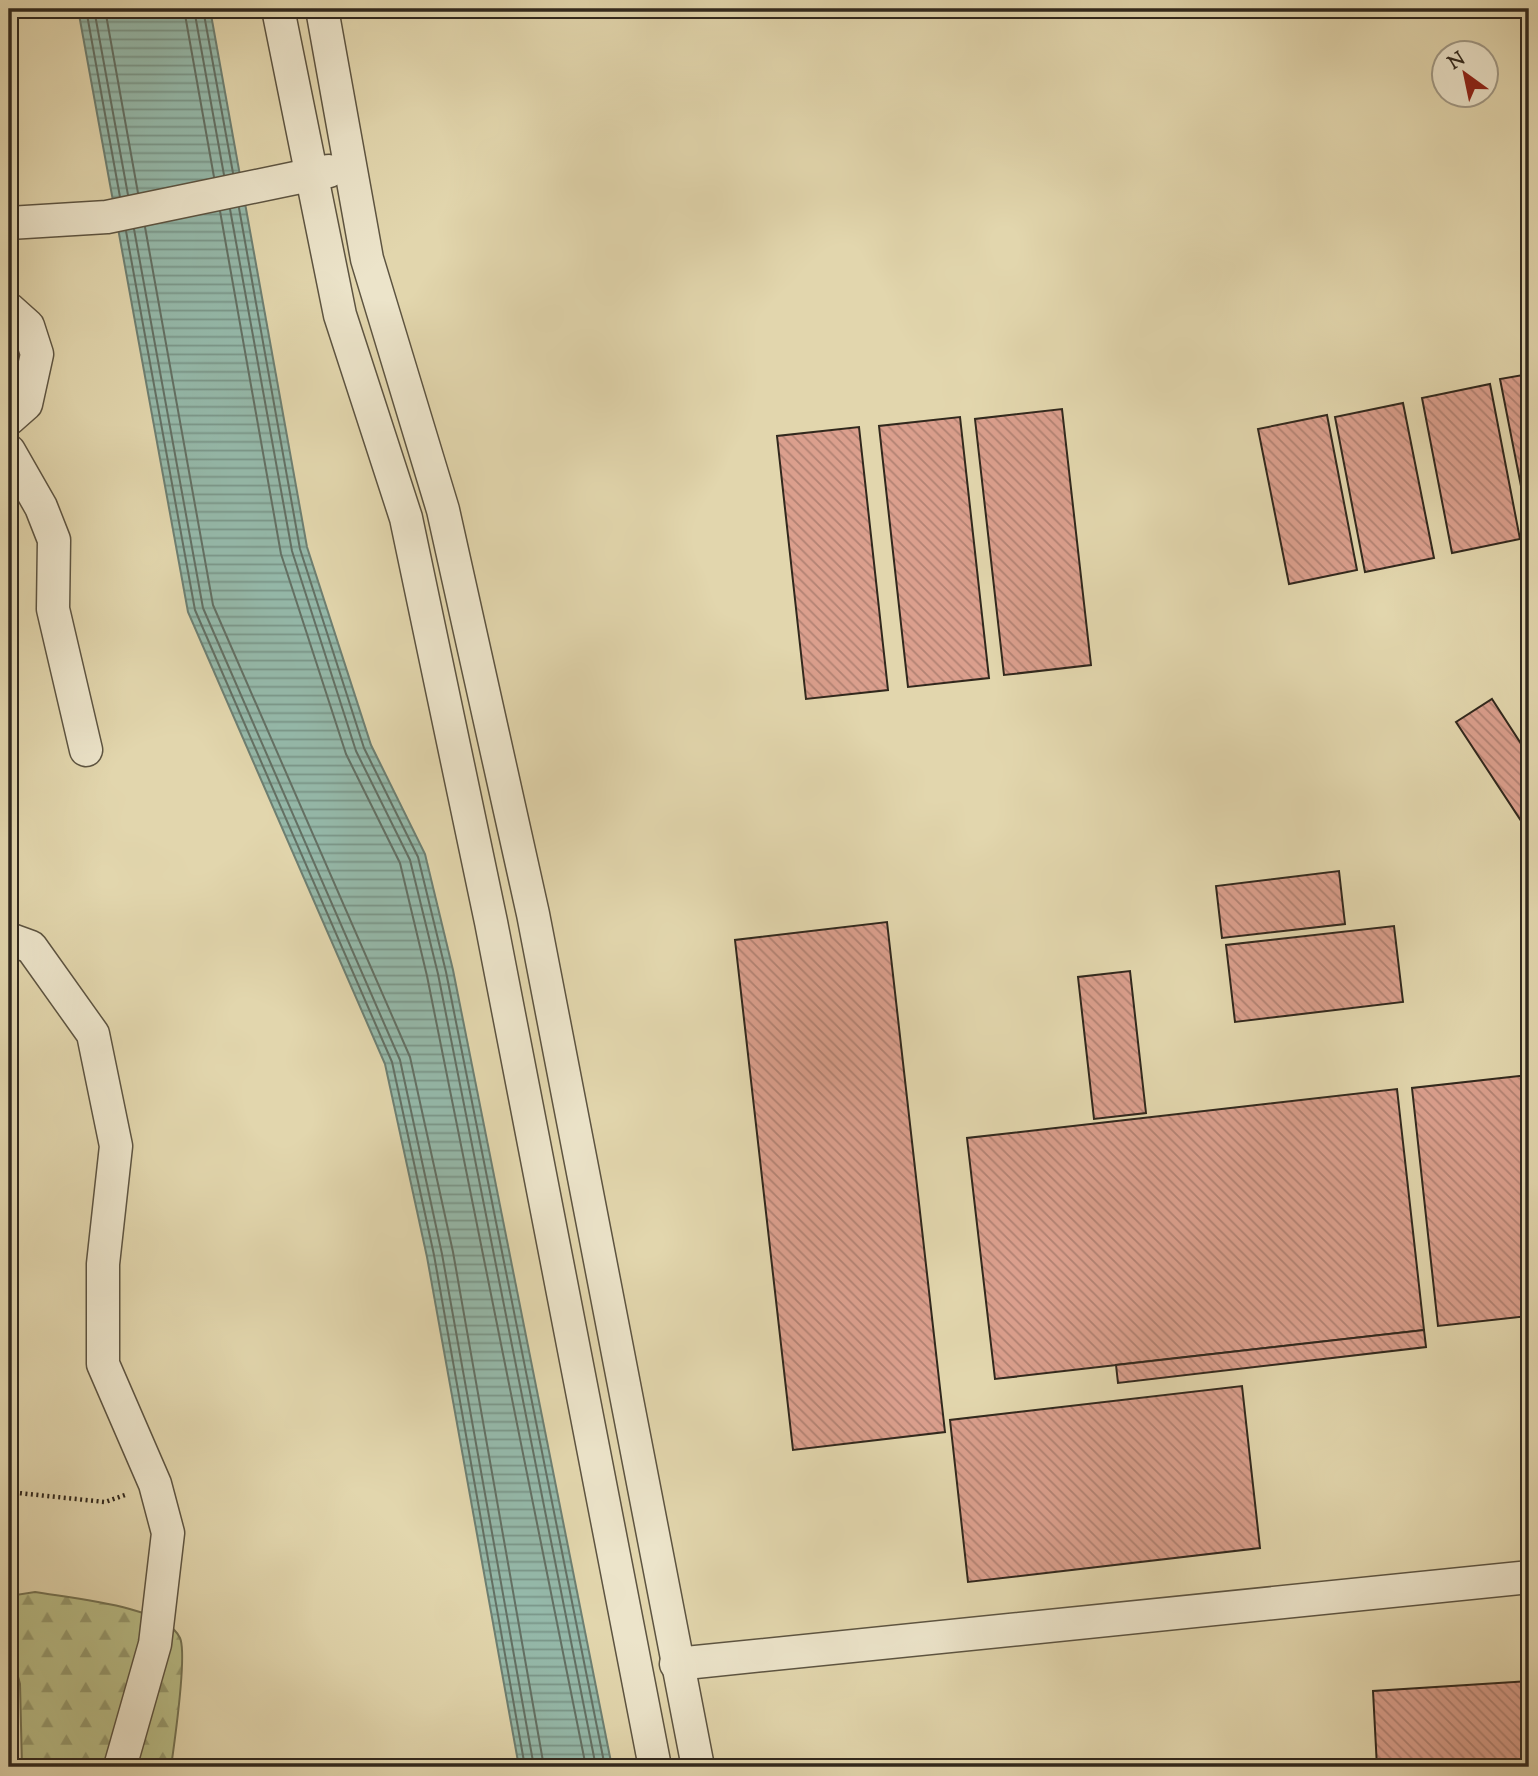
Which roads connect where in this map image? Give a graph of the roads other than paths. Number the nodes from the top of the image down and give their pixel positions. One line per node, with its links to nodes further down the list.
1 (278, 9): 4 (street)
2 (322, 9): 3 (street)
3 (351, 167): 4 (street); 12 (street)
4 (309, 175): 5 (street); 14 (street)
5 (9, 223)
6 (9, 309): 7 (street)
7 (9, 419)
8 (9, 452): 9 (street)
9 (86, 750)
10 (9, 940): 13 (street)
11 (1529, 1577): 12 (street)
12 (676, 1664): 15 (street)
13 (120, 1767)
14 (655, 1767)
15 (698, 1767)

